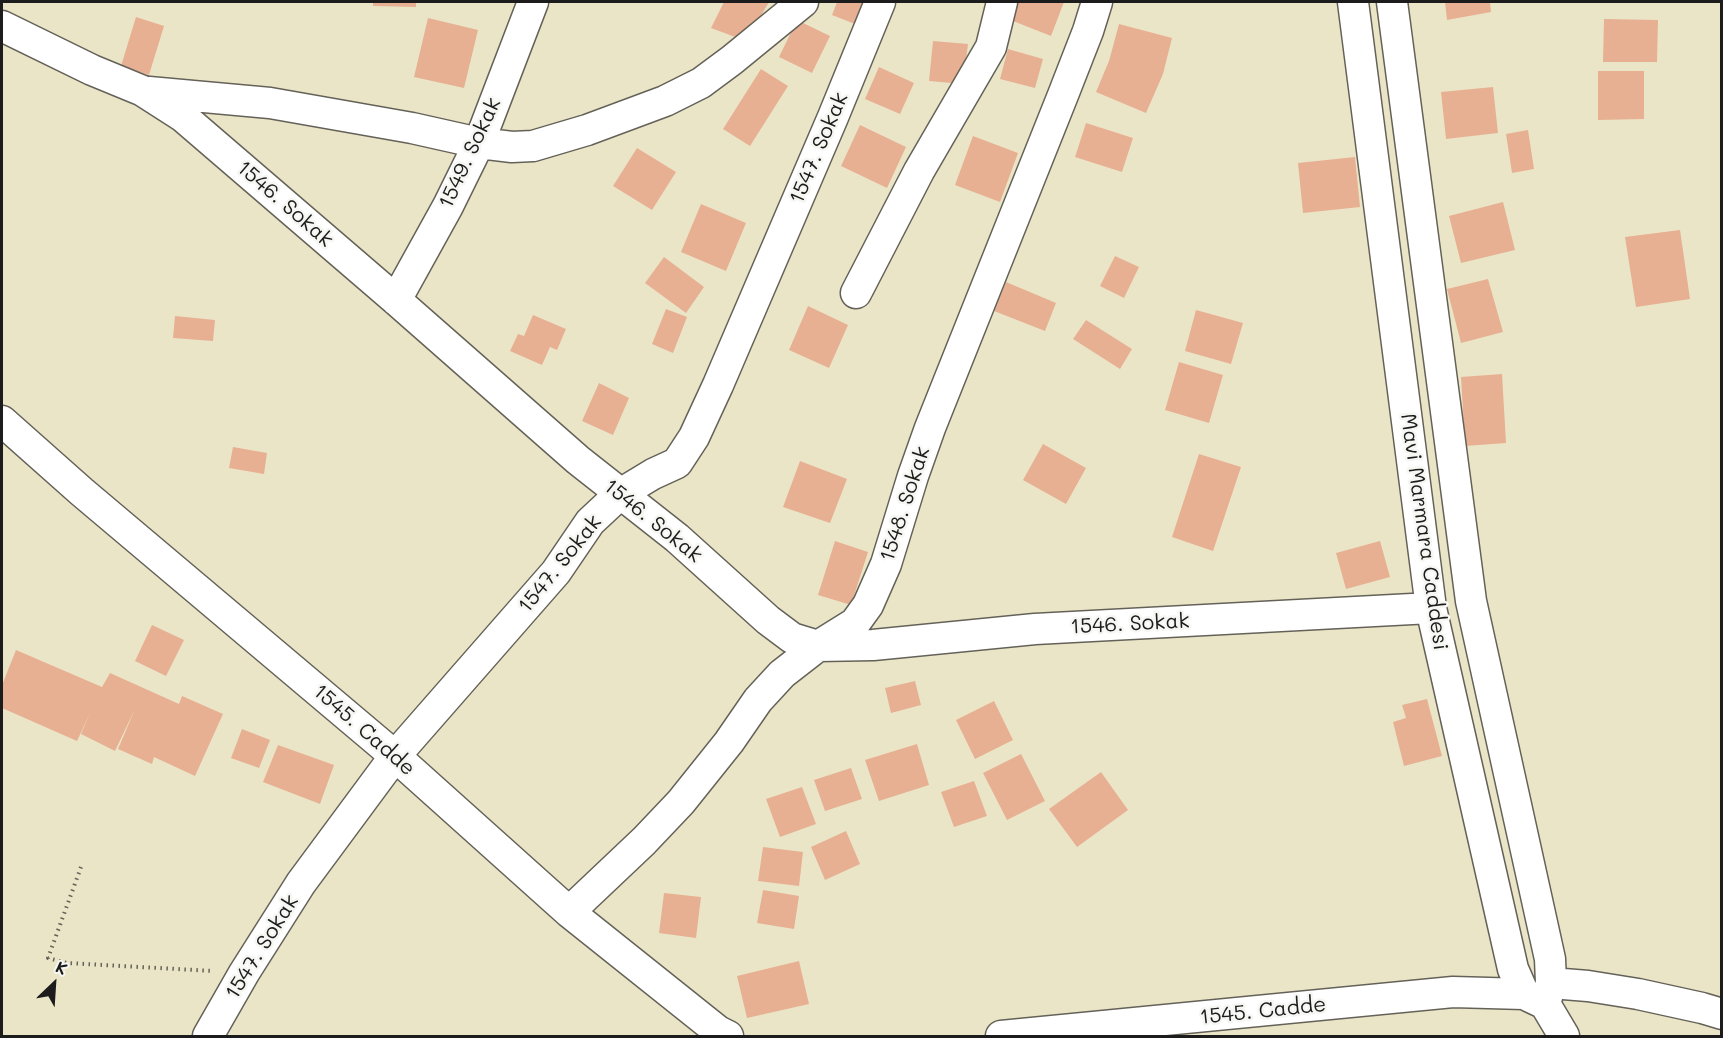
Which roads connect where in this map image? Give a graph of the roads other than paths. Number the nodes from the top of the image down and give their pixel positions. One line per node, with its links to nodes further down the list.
1 (533, 2): 10 (street, 1549. Sokak)
2 (802, 2): 10 (street)
3 (880, 2): 14 (street, 1547. Sokak)
4 (1002, 2): 11 (street)
5 (1097, 2): 16 (street, 1548. Sokak)
6 (1353, 2): 15 (street, Mavi Marmara Caddesi)
7 (1392, 2): 19 (street)
8 (2, 26): 9 (street, 1546. Sokak)
9 (143, 92): 10 (street); 12 (street, 1546. Sokak)
10 (479, 143): 12 (street, 1549. Sokak)
11 (856, 293)
12 (396, 300): 14 (street, 1546. Sokak)
13 (2, 421): 17 (street, 1545. Cadde)
14 (620, 494): 16 (street, 1546. Sokak); 17 (street, 1547. Sokak)
15 (1431, 608): 16 (street, 1546. Sokak); 19 (street, Mavi Marmara Caddesi)
16 (818, 646): 18 (street, 1548. Sokak)
17 (395, 756): 18 (street, 1545. Cadde); 21 (street, 1547. Sokak)
18 (570, 912): 22 (street, 1545. Cadde)
19 (1540, 994): 20 (street, 1545. Cadde); 23 (street, 1545. Cadde); 24 (street, Mavi Marmara Caddesi)
20 (1722, 1014)
21 (208, 1036)
22 (728, 1036)
23 (1001, 1036)
24 (1564, 1036)

